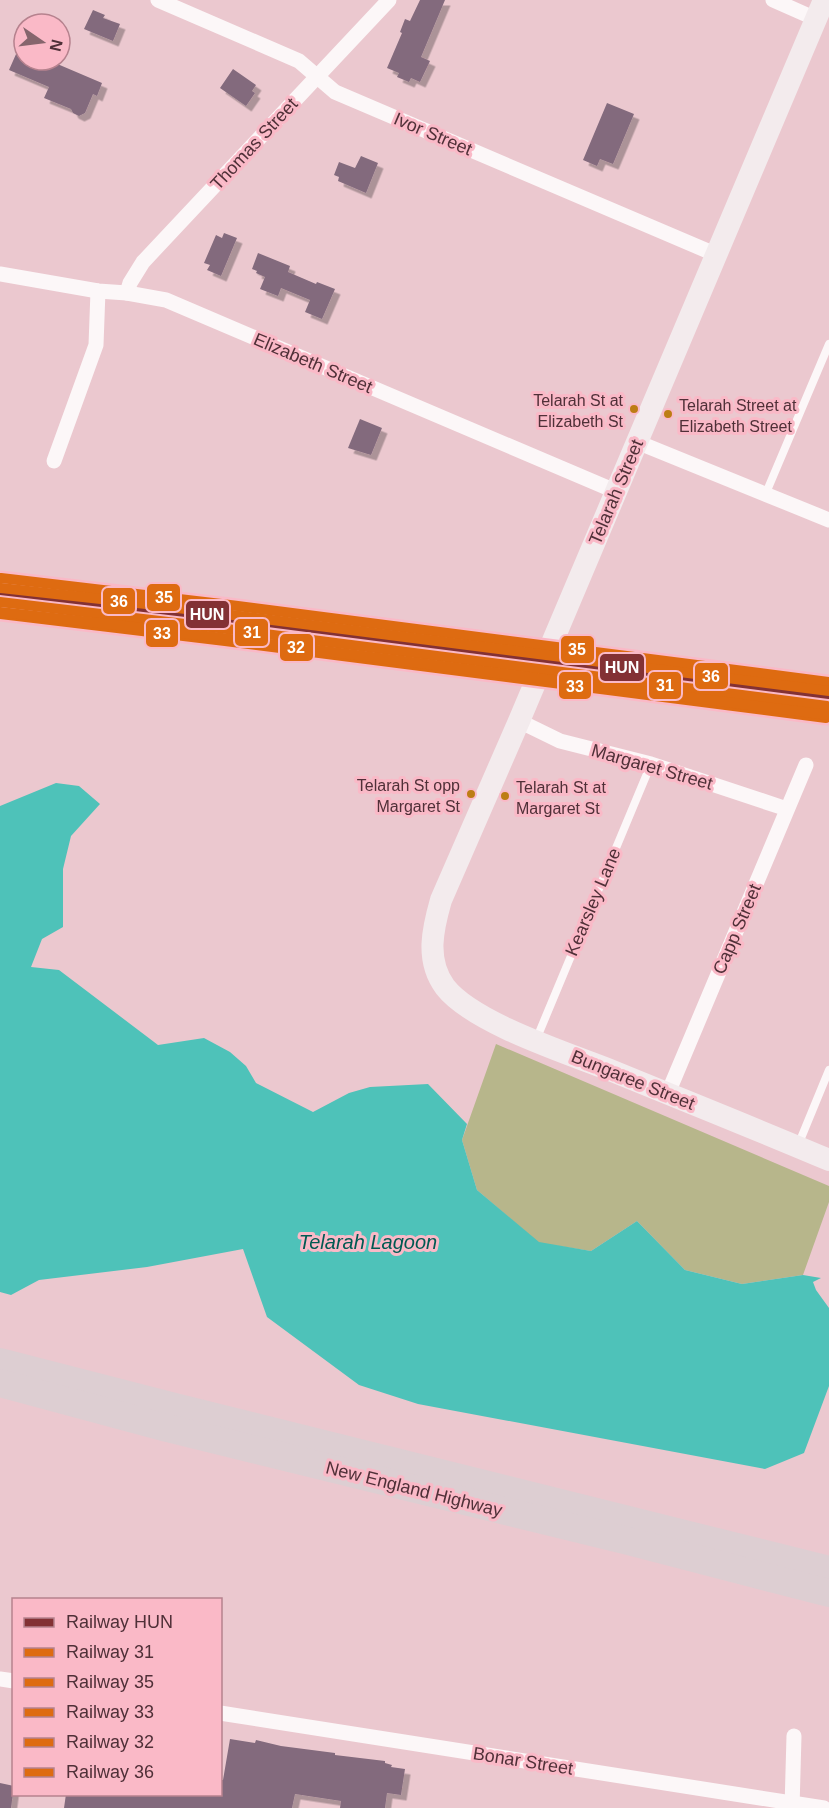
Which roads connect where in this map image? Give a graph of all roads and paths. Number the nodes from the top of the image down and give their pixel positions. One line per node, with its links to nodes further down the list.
1 (158, 0): 5 (street, Ivor Street)
2 (389, 0): 5 (street, Thomas Street)
3 (773, 0): 4 (street)
4 (820, 9): 6 (street, Telarah Street)
5 (318, 77): 6 (street, Ivor Street); 9 (street, Thomas Street)
6 (717, 255): 11 (street, Telarah Street)
7 (0, 274): 8 (street, Elizabeth Street)
8 (98, 291): 9 (street, Elizabeth Street); 12 (street)
9 (127, 293): 13 (street, Elizabeth Street)
10 (829, 344): 14 (lane)
11 (637, 442): 13 (street, Telarah Street); 14 (street)
12 (54, 461)
13 (615, 491): 16 (street, Telarah Street)
14 (766, 494): 15 (street)
15 (829, 520)
16 (519, 721): 17 (street, Margaret Street); 20 (street, Telarah Street)
17 (651, 764): 19 (street, Margaret Street); 21 (lane, Kearsley Lane)
18 (806, 765): 19 (street, Capp Street)
19 (787, 809): 23 (street, Capp Street)
20 (446, 987): 21 (street, Bungaree Street)
21 (536, 1040): 23 (street, Bungaree Street)
22 (829, 1070): 24 (lane)
23 (668, 1094): 24 (street, Bungaree Street)
24 (797, 1147): 25 (street, Bungaree Street)
25 (829, 1160)
26 (0, 1362): 28 (highway, New England Highway)
27 (0, 1383): 29 (highway, New England Highway)
28 (829, 1570)
29 (829, 1593)
30 (222, 1713): 32 (street, Bonar Street)
31 (794, 1736): 32 (street)
32 (793, 1805): 33 (street, Bonar Street)
33 (825, 1808)

